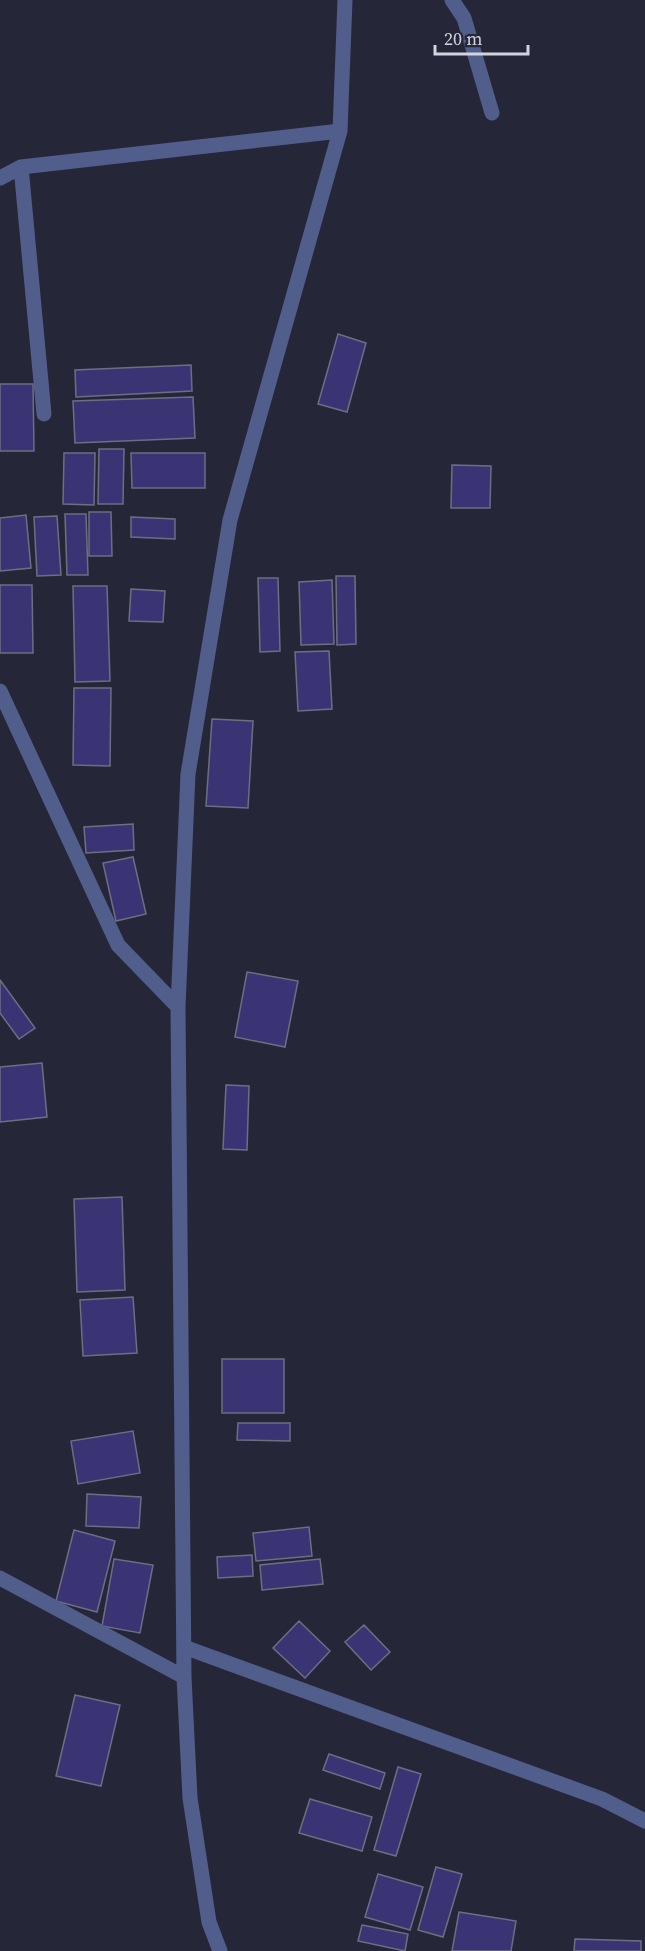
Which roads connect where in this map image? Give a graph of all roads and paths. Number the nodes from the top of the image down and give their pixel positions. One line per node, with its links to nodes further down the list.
1 (345, 0): 4 (street)
2 (452, 0): 3 (street)
3 (492, 113)
4 (340, 130): 5 (street); 9 (street)
5 (21, 167): 6 (street); 7 (street)
6 (0, 178)
7 (44, 414)
8 (0, 691): 9 (street)
9 (178, 1007): 11 (street)
10 (0, 1578): 12 (street)
11 (184, 1647): 12 (street); 13 (street)
12 (184, 1677): 14 (street)
13 (645, 1821)
14 (220, 1951)

